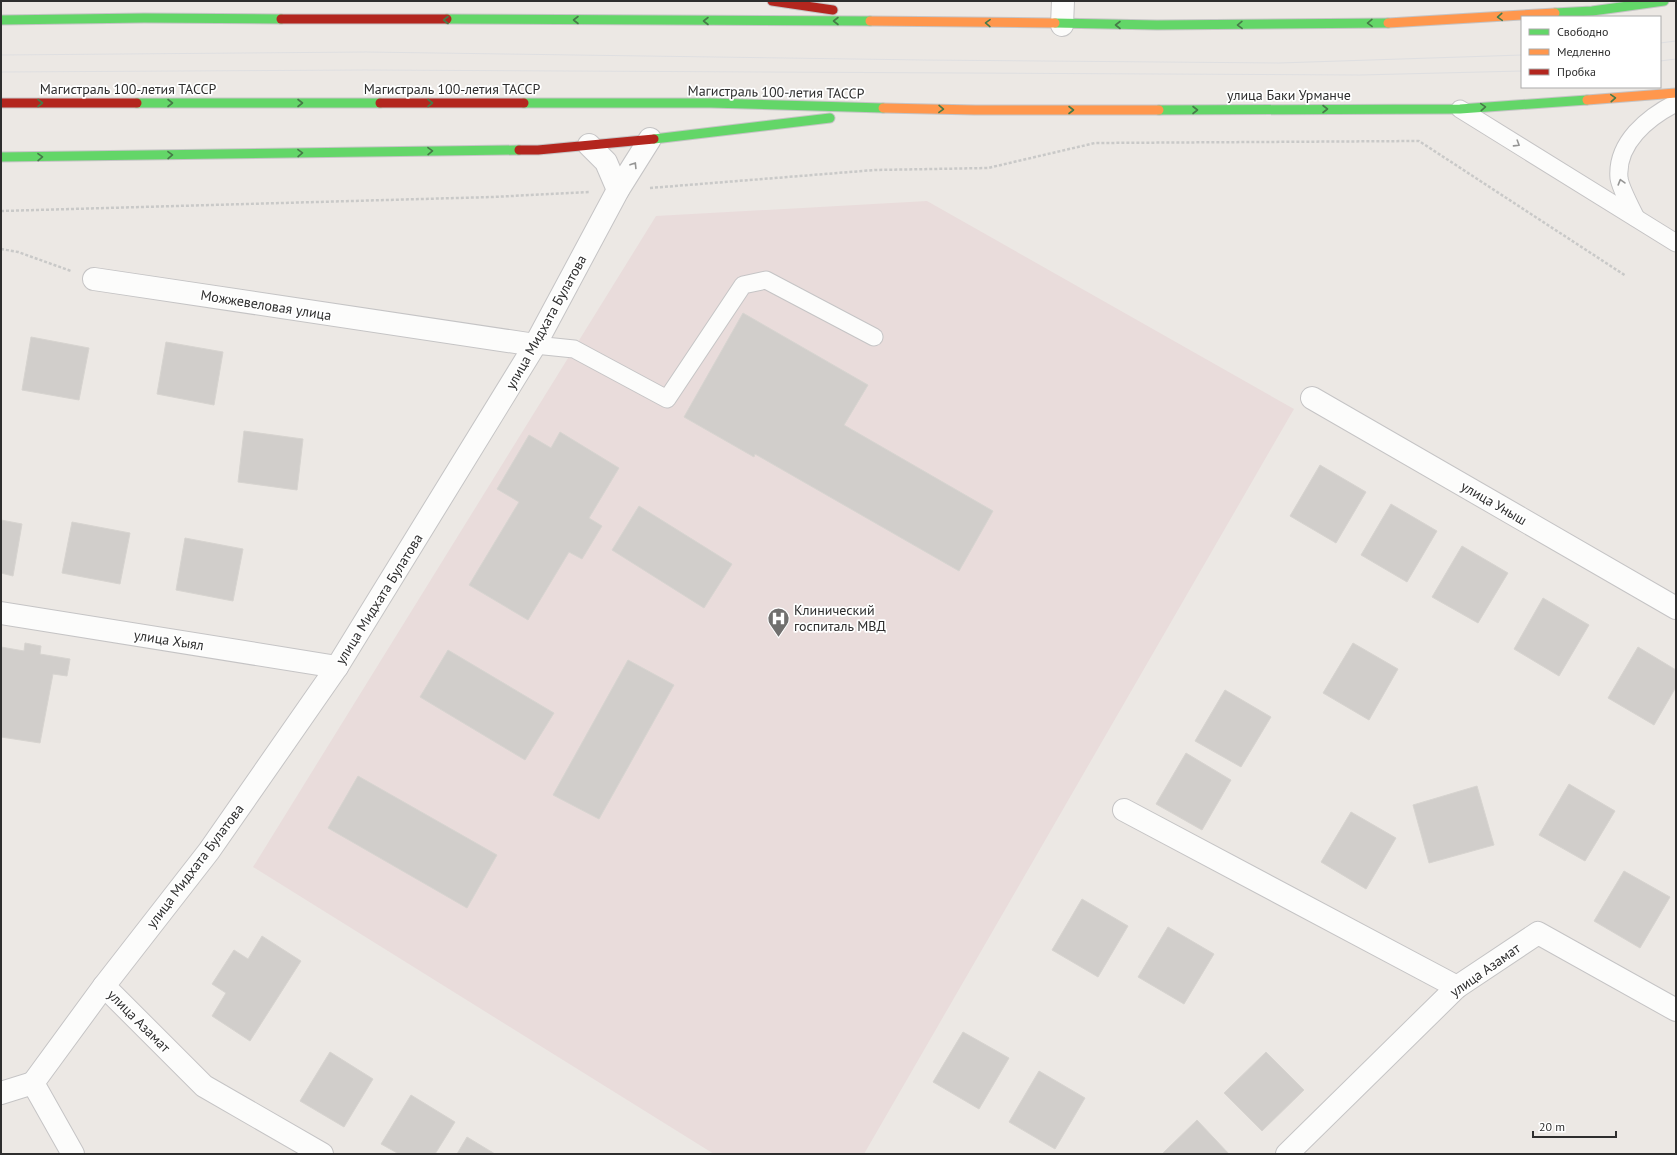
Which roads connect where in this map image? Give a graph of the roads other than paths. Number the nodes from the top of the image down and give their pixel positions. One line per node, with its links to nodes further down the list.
1 (772, 1): 5 (main road)
2 (1062, 1): 6 (street)
3 (1664, 1): 6 (main road, one-way to 6)
4 (1, 20): 5 (main road, one-way to 4)
5 (903, 21): 6 (main road, one-way to 5)
6 (1062, 25)
7 (1676, 93): 11 (main road, улица Баки Урманче, one-way to 7)
8 (1, 103): 10 (main road, Магистраль 100-летия ТАССР, one-way to 10)
9 (1676, 104): 16 (lane, one-way to 9)
10 (902, 108): 11 (main road, улица Баки Урманче, one-way to 11); 12 (main road)
11 (1460, 109): 16 (lane, one-way to 16)
12 (650, 139): 13 (main road); 15 (street, улица Мидхата Булатова, one-way to 12)
13 (589, 145): 14 (main road, one-way to 13); 15 (street)
14 (1, 157)
15 (618, 190): 20 (street, улица Мидхата Булатова)
16 (1636, 218): 17 (lane)
17 (1676, 243)
18 (94, 279): 20 (street, Можжевеловая улица)
19 (874, 337): 20 (lane)
20 (535, 345): 24 (street, улица Мидхата Булатова)
21 (1312, 398): 22 (street, улица Уныш)
22 (1676, 608)
23 (1, 613): 24 (street, улица Хыял)
24 (337, 668): 26 (street, улица Мидхата Булатова)
25 (1124, 810): 27 (street)
26 (104, 986): 29 (street, улица Азамат); 32 (street, улица Азамат)
27 (1457, 987): 28 (street, улица Азамат); 33 (street, улица Азамат)
28 (1676, 1010)
29 (33, 1083): 30 (street); 31 (street)
30 (1, 1094)
31 (73, 1154)
32 (322, 1154)
33 (1287, 1154)

